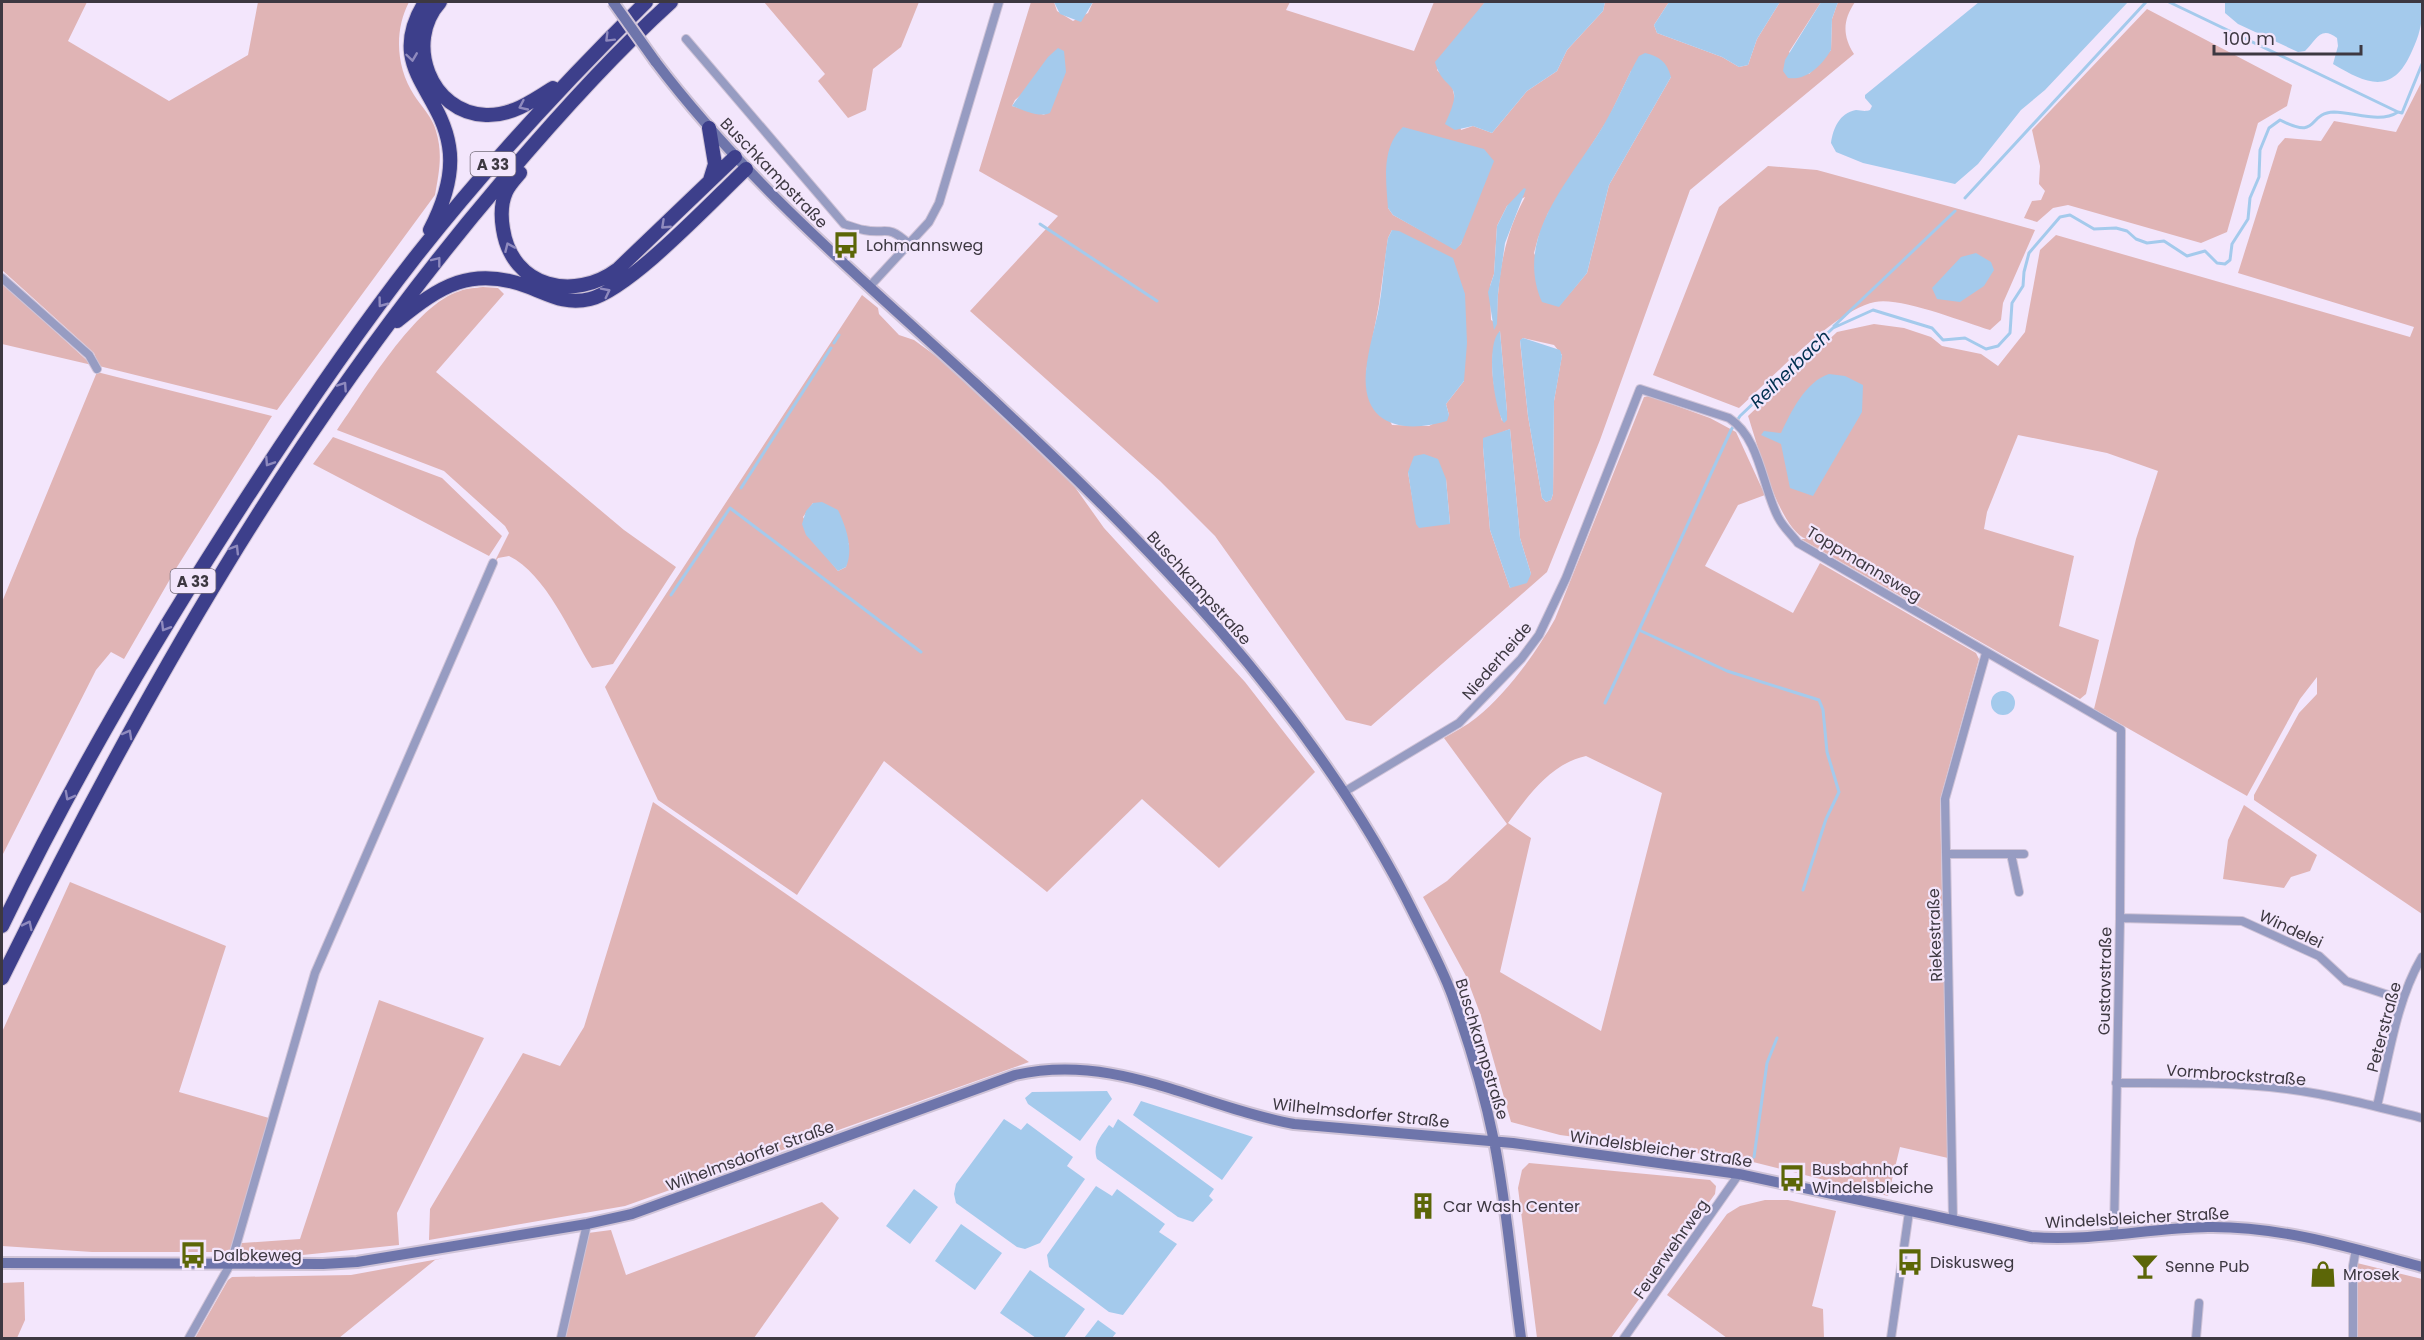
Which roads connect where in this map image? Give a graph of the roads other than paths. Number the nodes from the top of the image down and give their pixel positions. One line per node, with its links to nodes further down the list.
1 (425, 2): 15 (highway, one-way to 15)
2 (440, 2): 8 (highway, one-way to 2)
3 (614, 2): 10 (main road, Buschkampstraße, bridge)
4 (646, 2): 8 (highway, A 33, one-way to 8)
5 (671, 2): 9 (highway, A 33)
6 (999, 2): 14 (street)
7 (686, 39): 14 (street, Buschkampstraße)
8 (572, 75): 15 (highway, A 33)
9 (591, 82): 13 (highway, one-way to 9); 18 (highway, A 33, one-way to 9)
10 (709, 128): 11 (main road, Buschkampstraße); 13 (highway)
11 (735, 157): 12 (main road, Buschkampstraße); 13 (highway)
12 (746, 169): 17 (main road, Buschkampstraße); 18 (highway, one-way to 12)
13 (707, 185)
14 (909, 244): 17 (street)
15 (416, 255): 30 (highway, A 33, one-way to 30)
16 (2, 278): 19 (street)
17 (870, 286): 24 (main road, Buschkampstraße)
18 (375, 340): 32 (highway, A 33, one-way to 18)
19 (97, 369)
20 (1640, 389): 22 (street, Toppmannsweg); 24 (street, Niederheide)
21 (493, 563): 45 (street)
22 (1986, 653): 23 (street, Toppmannsweg); 25 (street, Riekestraße)
23 (2121, 730): 29 (street, Gustavstraße)
24 (1344, 792): 37 (main road, Buschkampstraße)
25 (1946, 854): 26 (street); 40 (street, Riekestraße)
26 (2011, 854): 27 (street); 28 (street)
27 (2024, 854)
28 (2019, 892)
29 (2120, 918): 33 (street, Windelei); 34 (street, Gustavstraße)
30 (2, 926)
31 (2422, 957): 33 (street, Peterstraße)
32 (2, 978)
33 (2403, 1000): 35 (street, Peterstraße)
34 (2116, 1083): 35 (street, Vormbrockstraße); 42 (street, Gustavstraße)
35 (2377, 1106): 36 (street, Vormbrockstraße)
36 (2422, 1118)
37 (1494, 1141): 38 (main road, Windelsbleicher Straße); 41 (main road, Wilhelmsdorfer Straße); 50 (main road, Buschkampstraße)
38 (1739, 1174): 39 (main road, Windelsbleicher Straße); 51 (street, Feuerwehrweg)
39 (1909, 1212): 40 (main road, Windelsbleicher Straße); 52 (street)
40 (1953, 1221): 42 (main road, Windelsbleicher Straße)
41 (587, 1224): 45 (main road, Wilhelmsdorfer Straße); 49 (street)
42 (2114, 1233): 43 (main road, Windelsbleicher Straße)
43 (2356, 1249): 46 (main road, Windelsbleicher Straße); 54 (street)
44 (2, 1263): 45 (main road, Wilhelmsdorfer Straße)
45 (231, 1263): 48 (street)
46 (2422, 1267)
47 (2199, 1303): 53 (street)
48 (189, 1338)
49 (561, 1338)
50 (1521, 1338)
51 (1624, 1338)
52 (1892, 1338)
53 (2196, 1338)
54 (2353, 1338)

